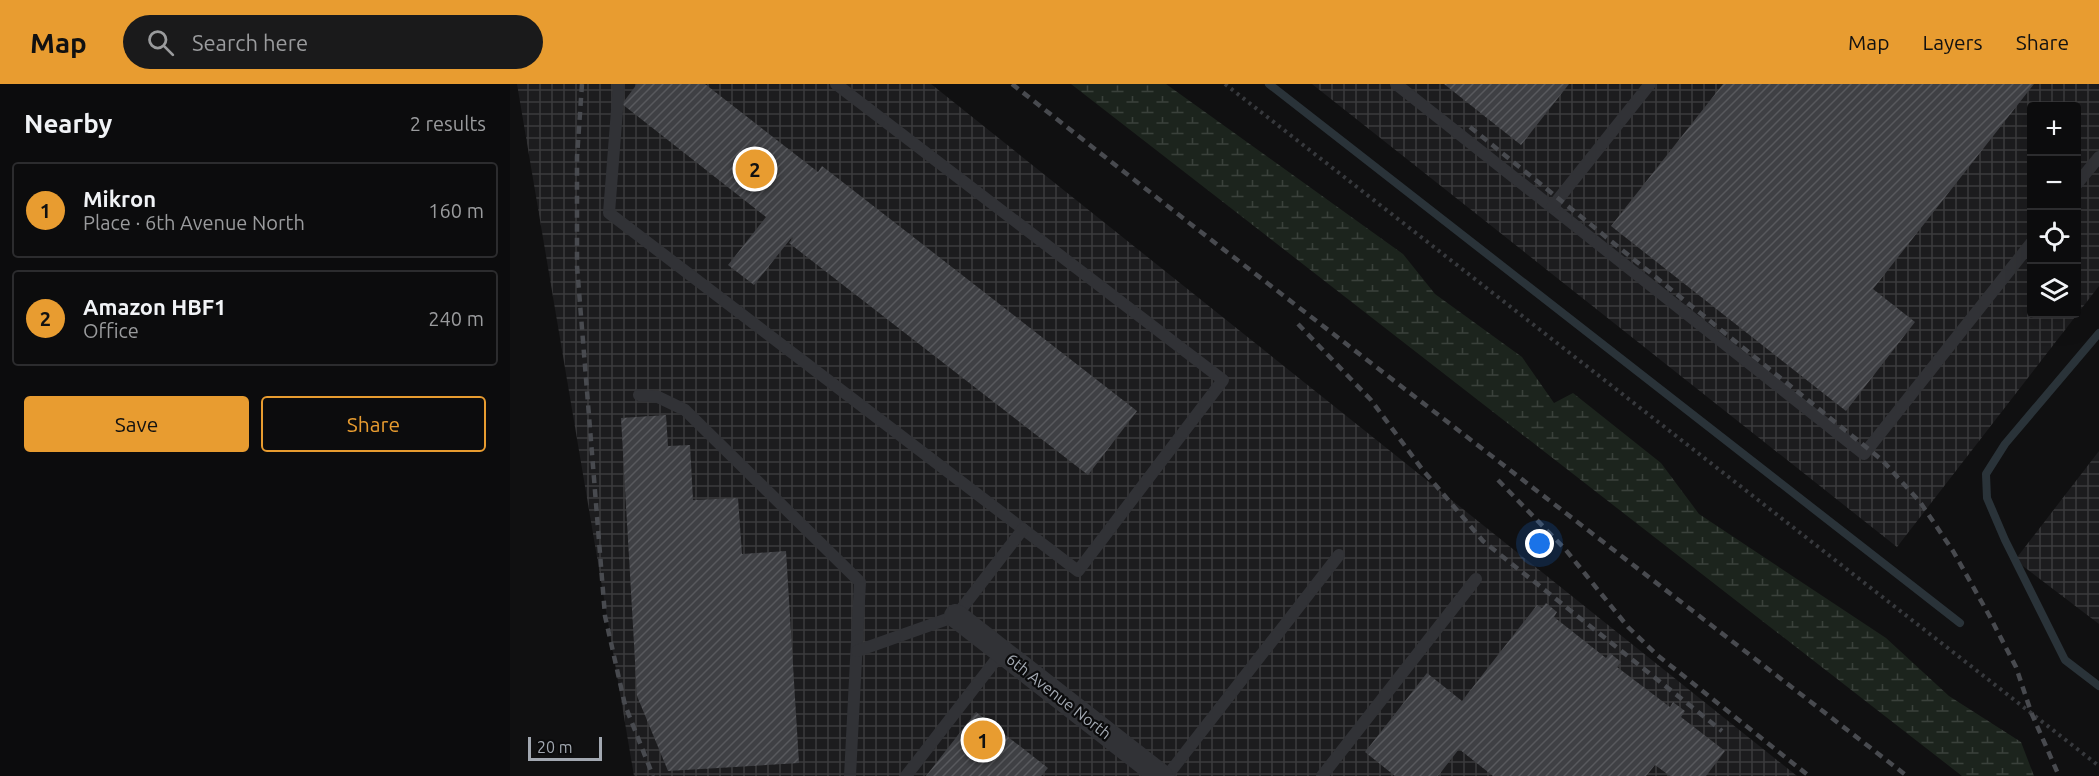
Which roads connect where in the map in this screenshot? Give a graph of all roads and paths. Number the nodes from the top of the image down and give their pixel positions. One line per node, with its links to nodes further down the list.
1 (619, 84): 11 (lane)
2 (836, 84): 11 (lane)
3 (1225, 84): 17 (path)
4 (1396, 84): 8 (lane)
5 (1650, 84): 8 (lane)
6 (2099, 157): 7 (lane)
7 (2081, 179)
8 (1552, 207): 9 (lane)
9 (2027, 247)
10 (639, 395): 15 (lane)
11 (1023, 529): 14 (lane)
12 (1339, 555): 21 (lane)
13 (1476, 579): 22 (lane)
14 (956, 616): 15 (lane); 16 (street, 6th Avenue North)
15 (857, 651): 18 (lane)
16 (1002, 652): 19 (lane); 20 (street, 6th Avenue North)
17 (2099, 766)
18 (850, 776)
19 (906, 776)
20 (1161, 776)
21 (1167, 776)
22 (1322, 776)

